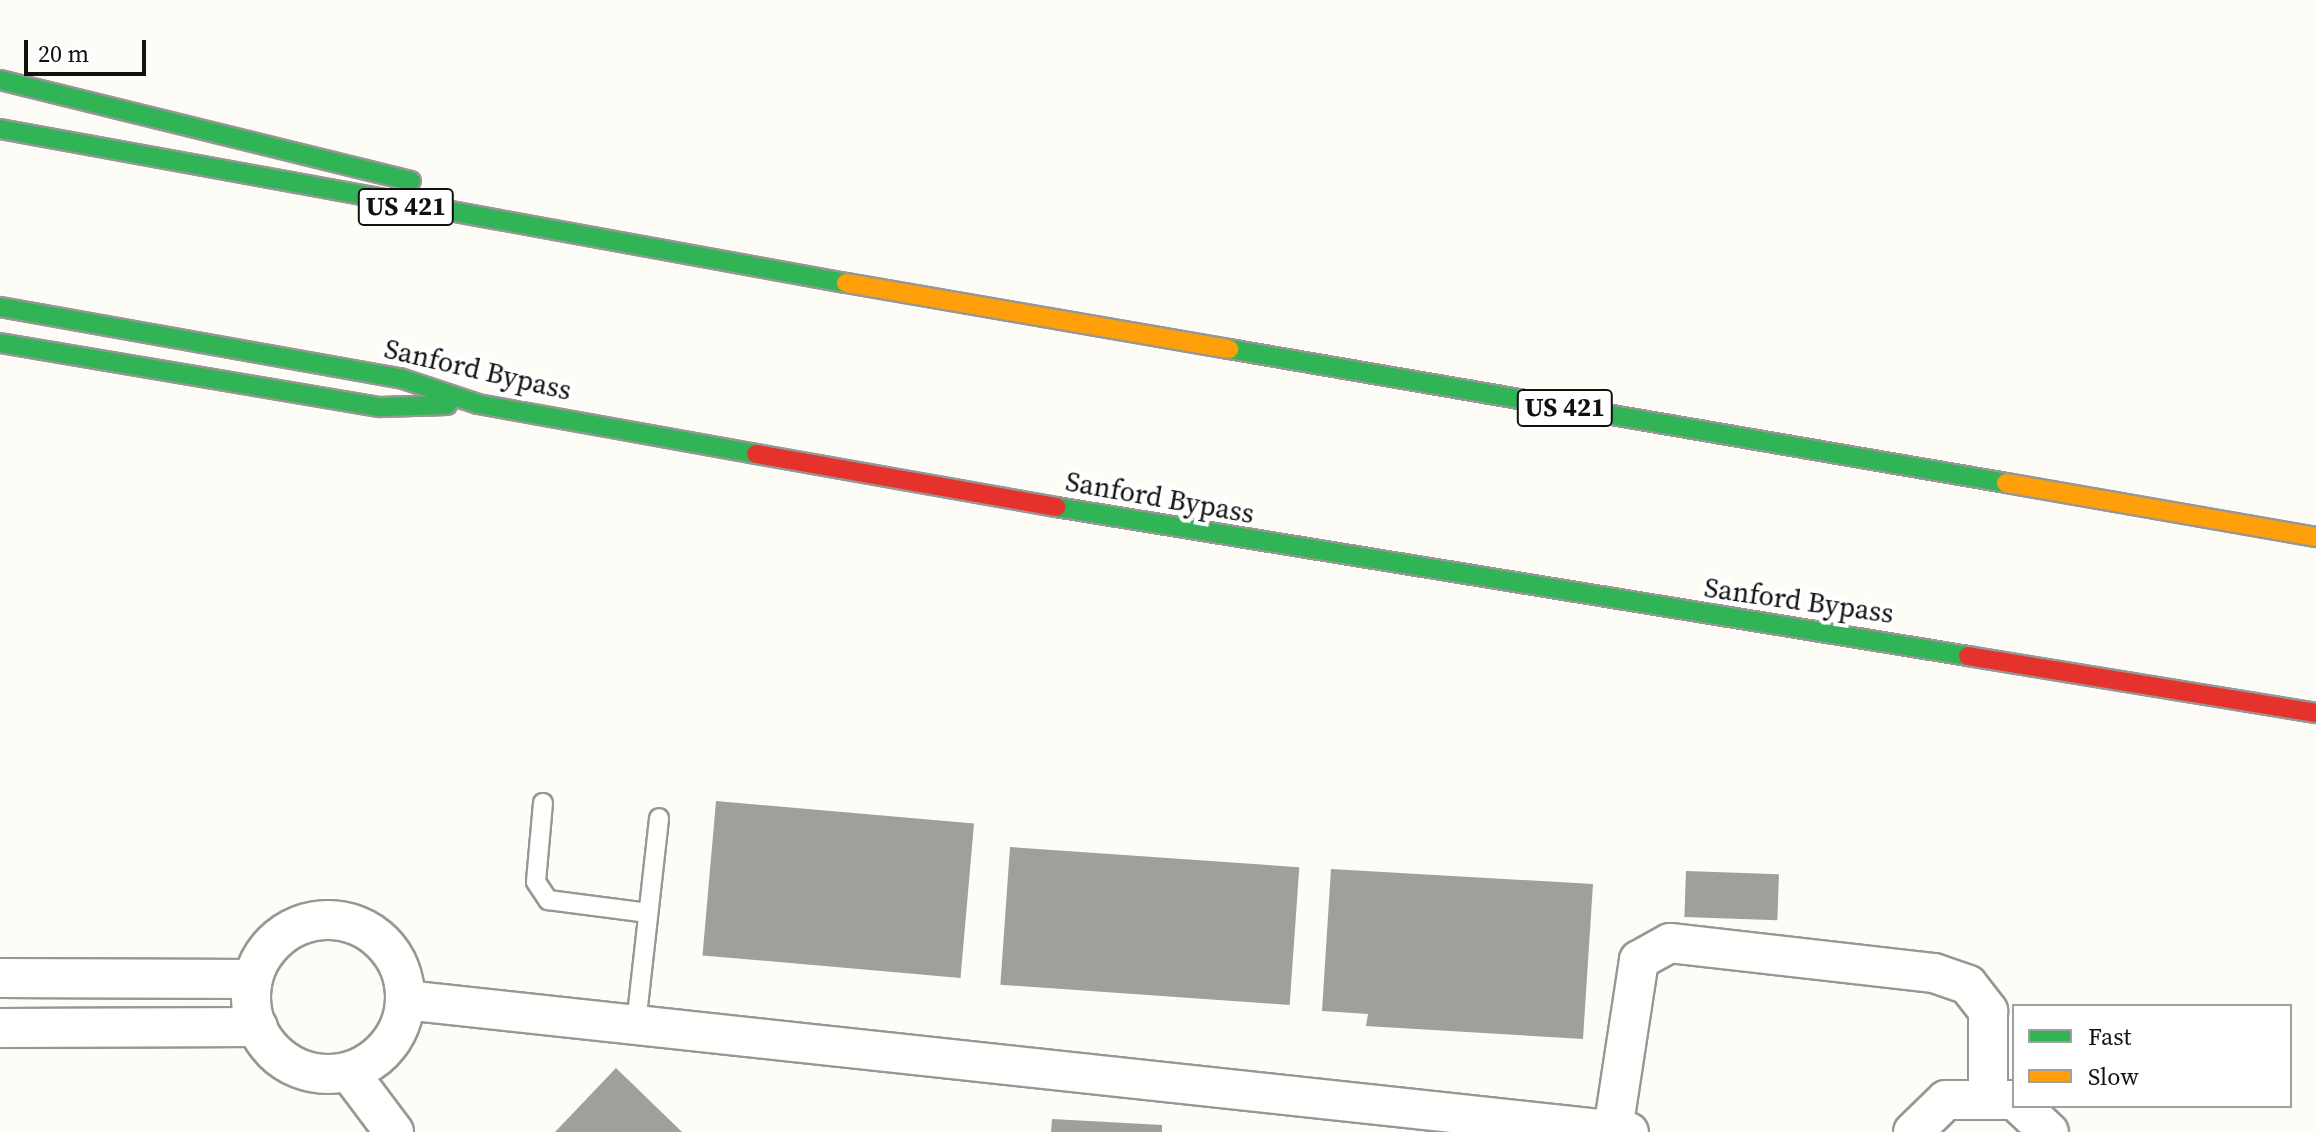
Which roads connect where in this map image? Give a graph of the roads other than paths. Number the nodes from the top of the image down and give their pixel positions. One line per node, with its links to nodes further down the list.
1 (0, 80): 3 (highway)
2 (0, 129): 3 (highway, US 421)
3 (814, 279): 7 (highway, US 421)
4 (0, 307): 6 (highway, Sanford Bypass)
5 (0, 343): 6 (highway)
6 (478, 404): 8 (highway, Sanford Bypass)
7 (2316, 537)
8 (2316, 713)
9 (543, 803): 11 (lane)
10 (659, 818): 11 (lane)
11 (648, 913): 15 (lane)
12 (0, 978): 13 (street)
13 (252, 979): 14 (street); 16 (street)
14 (405, 1000): 15 (street); 18 (street)
15 (636, 1024): 21 (street)
16 (258, 1027): 17 (street); 18 (street)
17 (0, 1028)
18 (349, 1072): 22 (street)
19 (2008, 1102): 21 (street); 23 (street)
20 (2016, 1108): 24 (street)
21 (1621, 1131)
22 (394, 1132)
23 (1913, 1132)
24 (2049, 1132)

